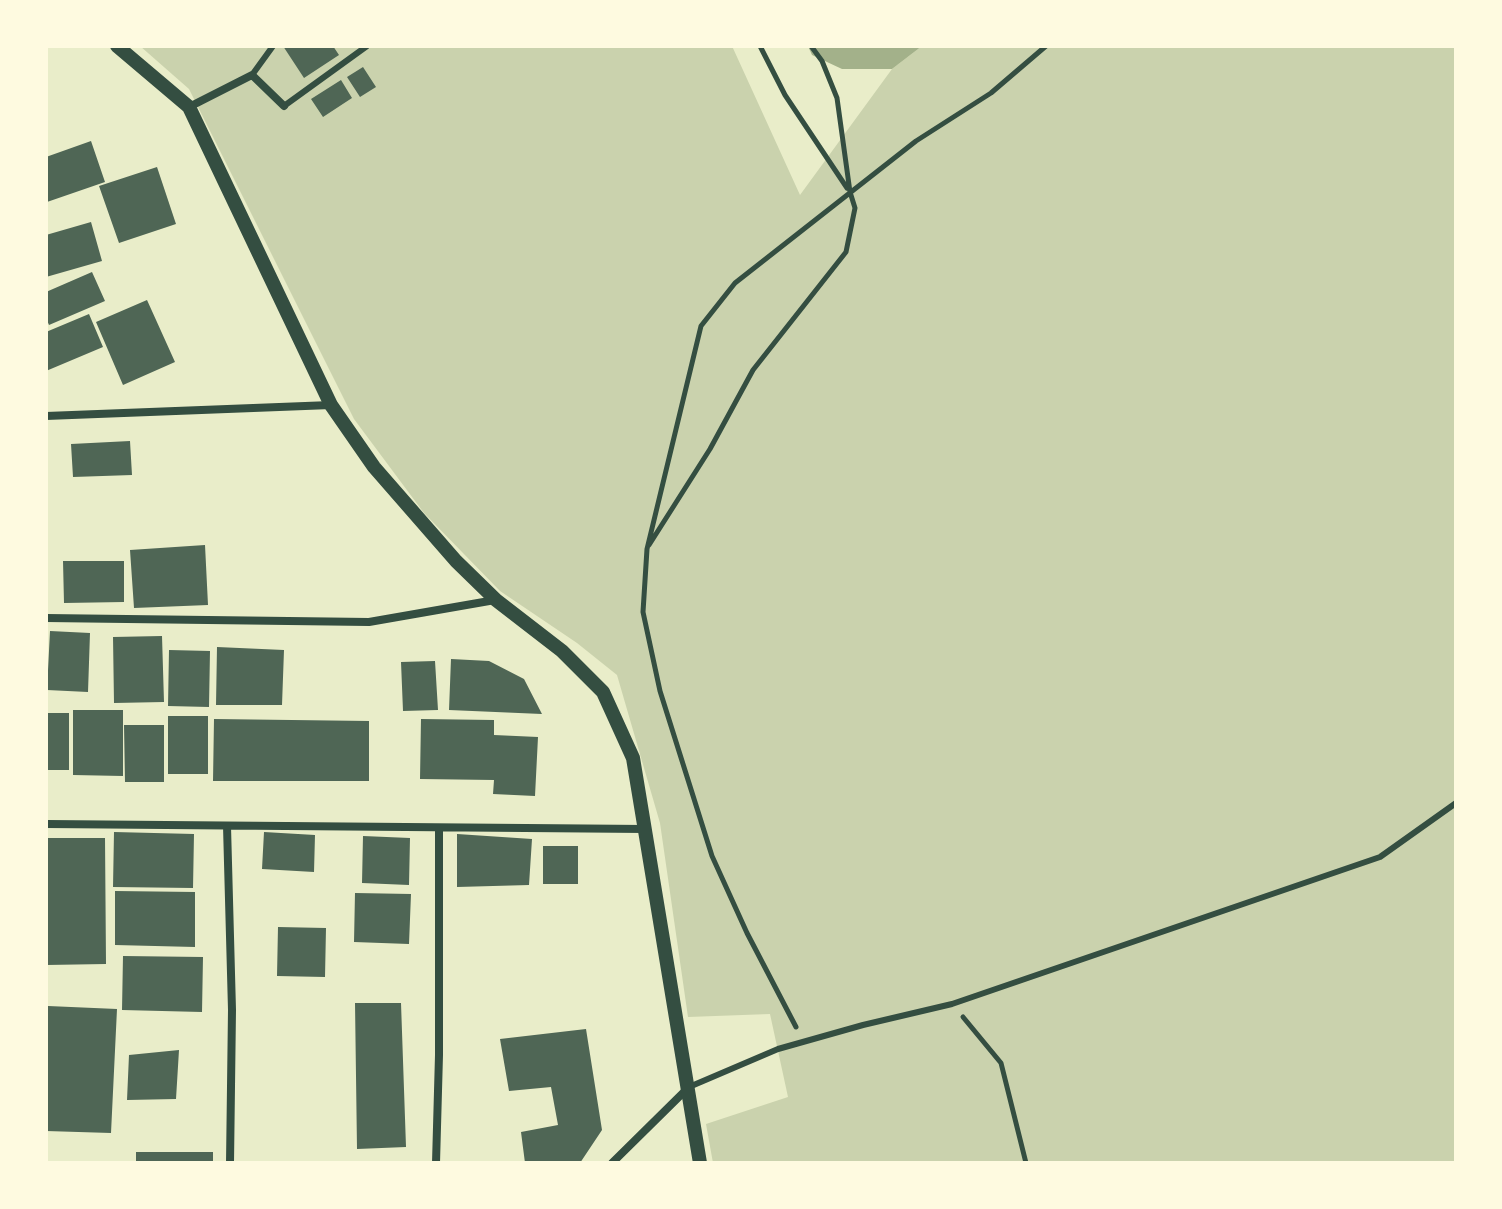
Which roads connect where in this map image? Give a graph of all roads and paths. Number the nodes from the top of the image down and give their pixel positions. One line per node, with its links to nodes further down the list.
1 (117, 46): 9 (street)
2 (273, 46): 7 (lane)
3 (367, 46): 8 (lane)
4 (760, 46): 10 (path)
5 (811, 46): 10 (path)
6 (1046, 46): 10 (path)
7 (252, 75): 8 (street); 9 (street)
8 (284, 106)
9 (189, 107): 11 (street)
10 (850, 192): 13 (path); 13 (path)
11 (331, 405): 12 (street); 14 (street)
12 (46, 416)
13 (647, 549): 22 (path)
14 (496, 600): 15 (street); 20 (street)
15 (46, 618)
16 (1456, 803): 21 (lane)
17 (46, 824): 18 (street)
18 (227, 826): 19 (street); 24 (street)
19 (439, 828): 20 (street); 25 (street)
20 (645, 829): 23 (street)
21 (952, 1004): 22 (lane); 28 (path)
22 (803, 1041): 23 (lane)
23 (689, 1087): 26 (street); 27 (street)
24 (230, 1163)
25 (436, 1163)
26 (612, 1163)
27 (700, 1163)
28 (1026, 1163)

